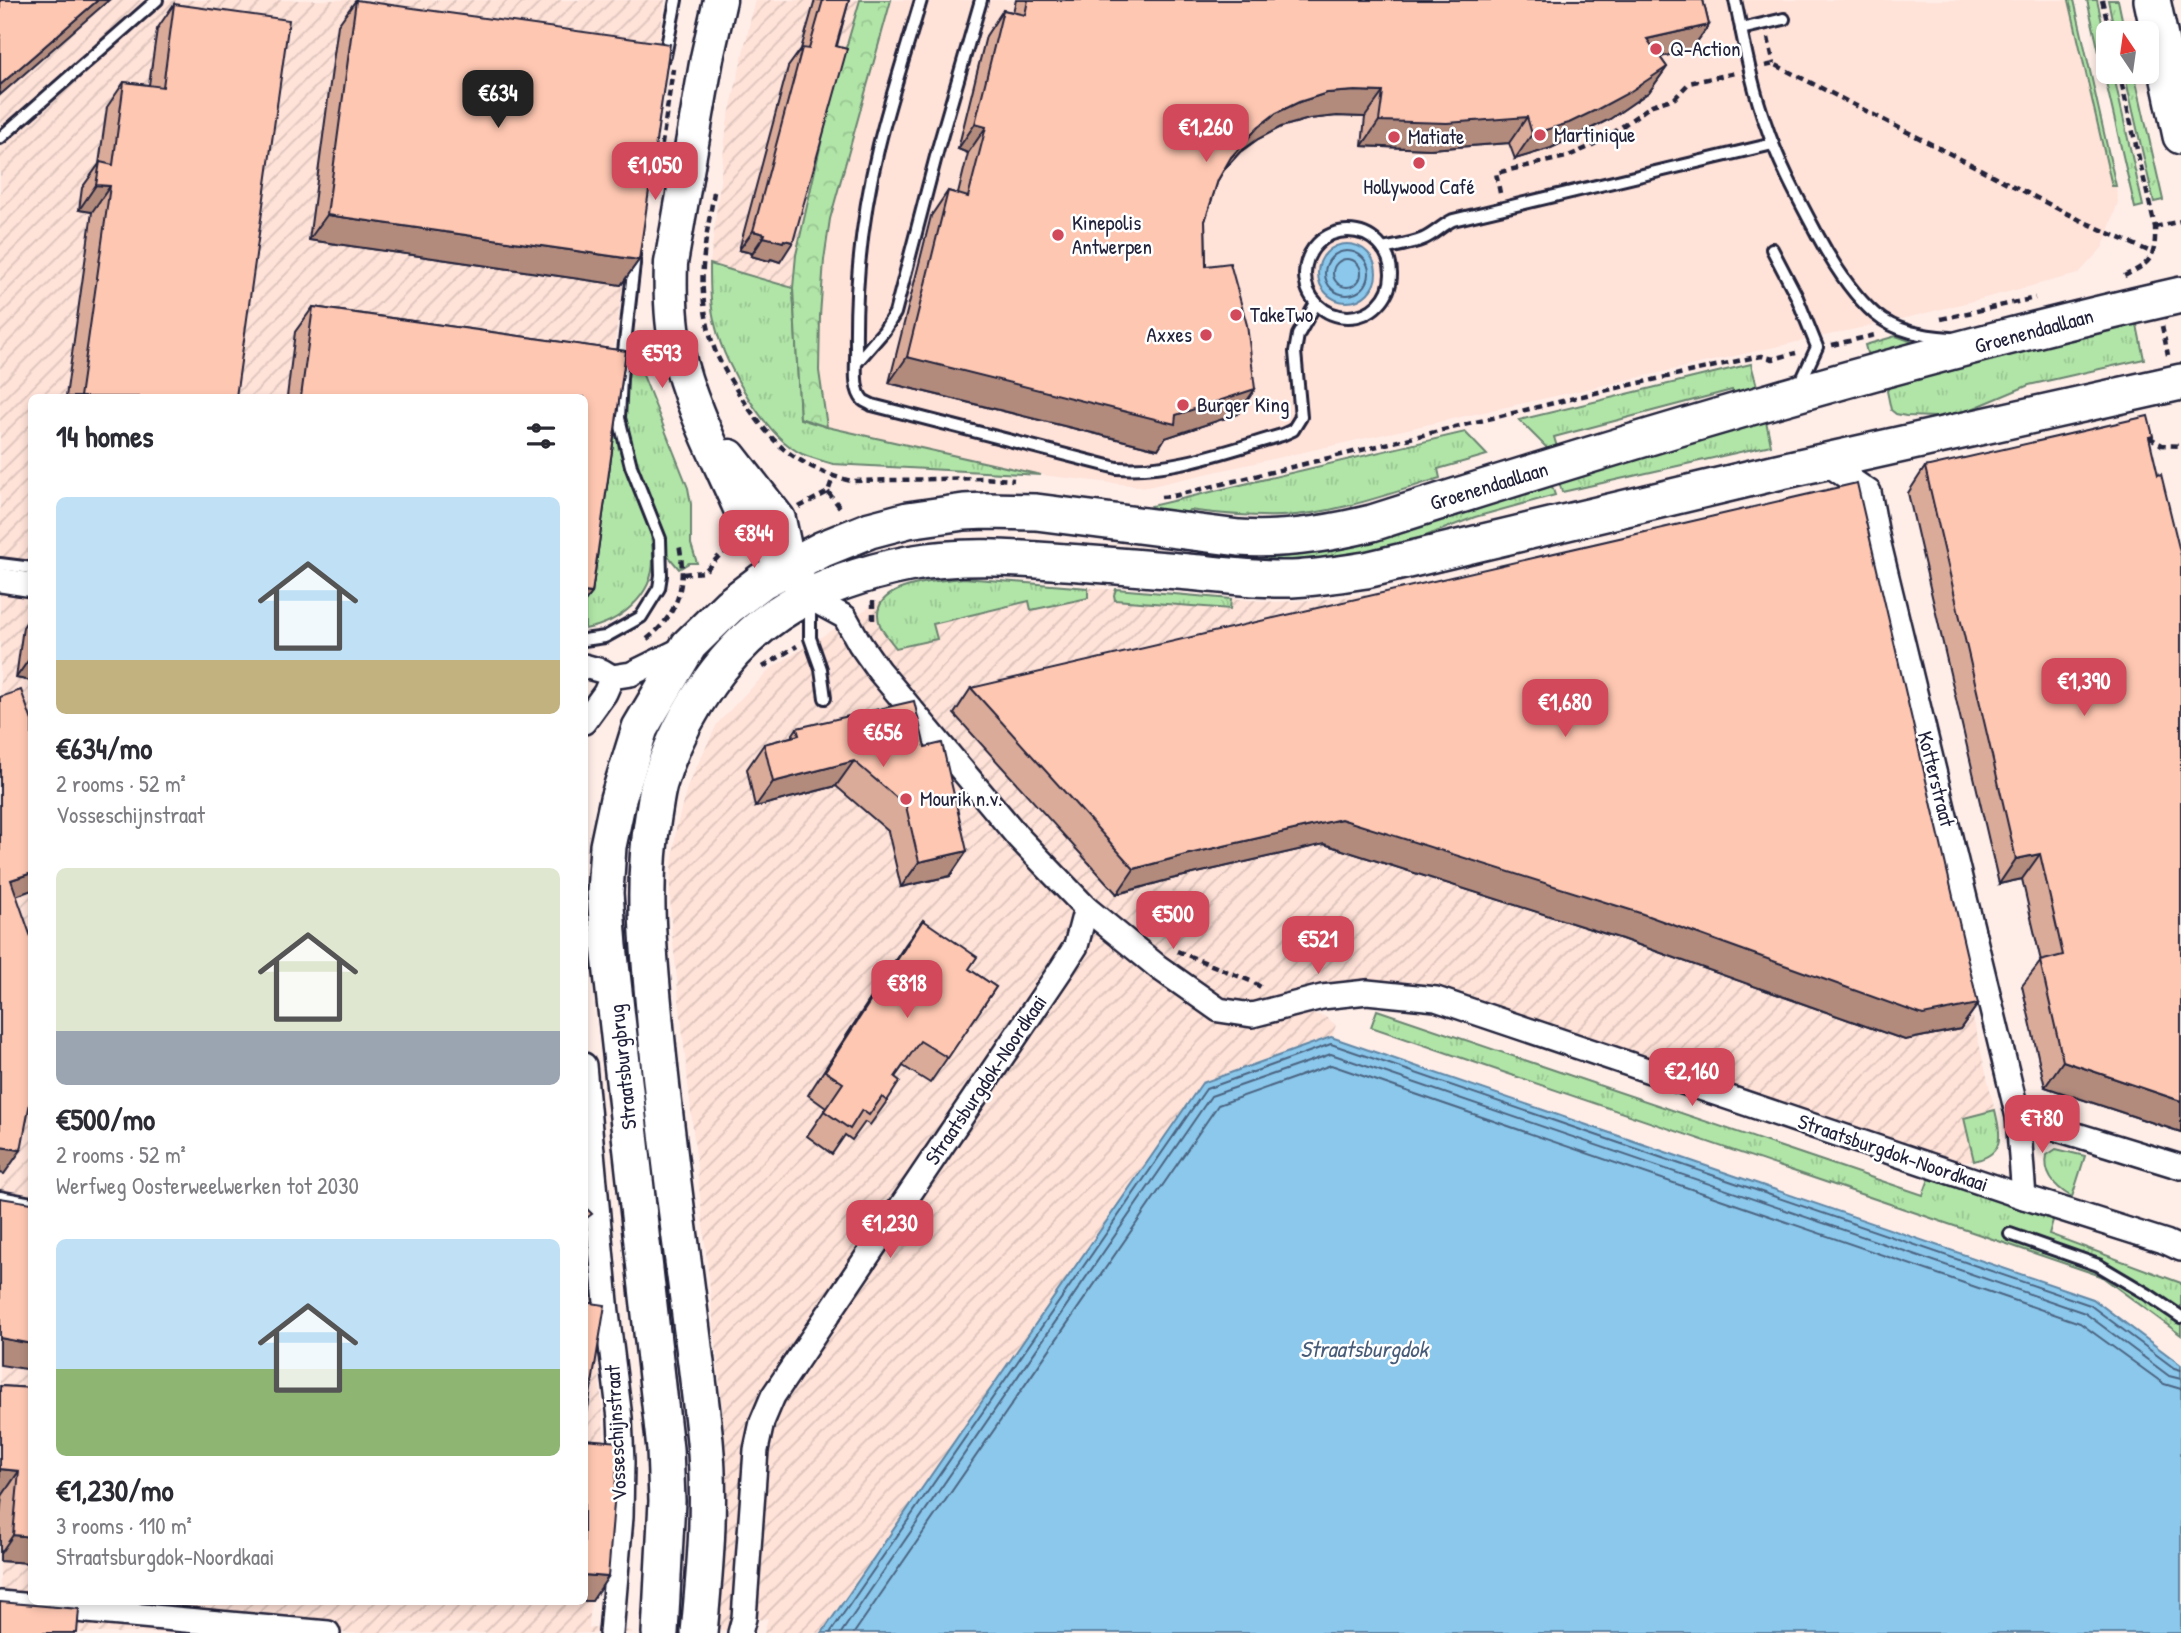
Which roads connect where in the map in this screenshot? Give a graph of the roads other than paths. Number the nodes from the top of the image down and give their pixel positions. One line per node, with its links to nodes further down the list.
1 (157, 0): 12 (lane)
2 (676, 0): 10 (lane)
3 (720, 0): 25 (street)
4 (921, 0): 20 (lane)
5 (981, 0): 20 (lane)
6 (1735, 0): 9 (lane)
7 (2152, 0): 11 (main road)
8 (1784, 19): 9 (lane)
9 (1741, 29): 13 (lane)
10 (662, 72)
11 (2181, 136)
12 (0, 138)
13 (1773, 144): 15 (lane); 19 (lane)
14 (637, 244): 30 (lane)
15 (1383, 249): 18 (lane); 18 (lane)
16 (1772, 249): 22 (lane)
17 (2168, 298): 19 (main road, Groenendaallaan)
18 (1316, 303): 20 (lane)
19 (1995, 341): 22 (main road, Groenendaallaan)
20 (856, 362)
21 (2178, 382): 23 (main road)
22 (1795, 393): 25 (main road, Groenendaallaan)
23 (1825, 462): 29 (main road); 37 (street, Kotterstraat)
24 (0, 564): 26 (lane)
25 (789, 566): 29 (street); 31 (main road, Straatsburgbrug)
26 (28, 568)
27 (0, 580): 28 (street)
28 (28, 584)
29 (808, 597): 34 (lane); 36 (street); 50 (main road, Straatsburgbrug)
30 (588, 639)
31 (689, 645): 33 (street); 49 (main road, Straatsburgbrug)
32 (588, 667): 33 (street)
33 (612, 677): 35 (street)
34 (825, 698)
35 (588, 716)
36 (1086, 908): 41 (street, Straatsburgdok-Noordkaai); 51 (street, Straatsburgdok-Noordkaai)
37 (2018, 1117): 39 (street); 41 (street, Straatsburgdok-Noordkaai)
38 (588, 1123): 48 (street, Vosseschijnstraat)
39 (2181, 1167)
40 (0, 1197): 42 (lane)
41 (2024, 1197): 44 (street, Straatsburgdok-Noordkaai)
42 (28, 1202)
43 (2010, 1234): 45 (lane)
44 (2181, 1249)
45 (2181, 1317)
46 (0, 1603): 47 (street)
47 (328, 1633)
48 (611, 1633)
49 (660, 1633)
50 (699, 1633)
51 (740, 1633)

